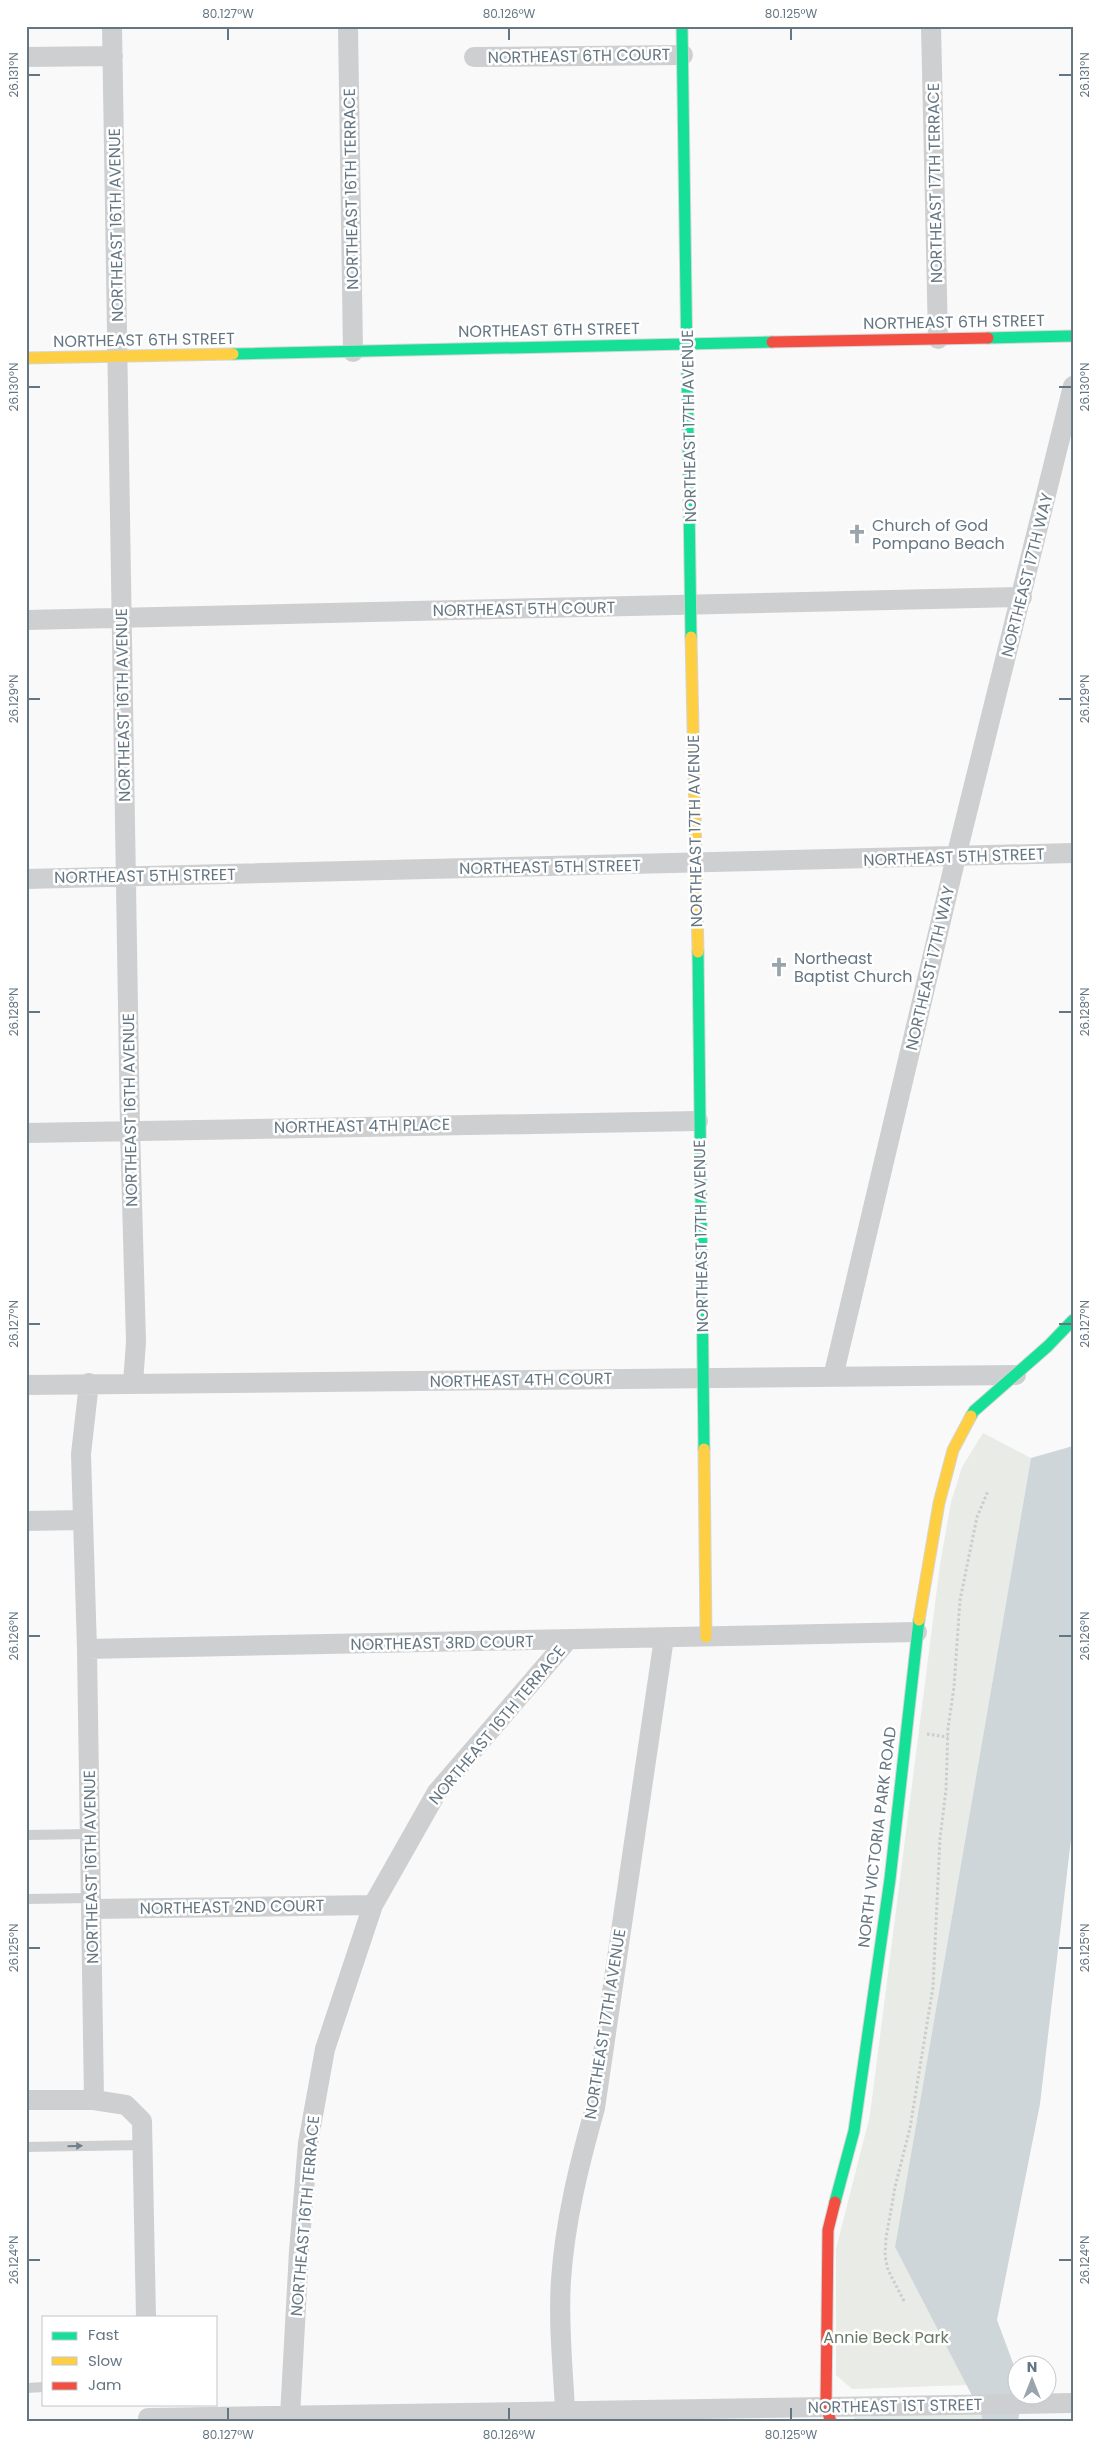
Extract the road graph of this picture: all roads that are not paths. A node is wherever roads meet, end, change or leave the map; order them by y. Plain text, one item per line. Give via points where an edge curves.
1 (112, 26) edge
2 (348, 26) edge
3 (682, 26) edge
4 (931, 26) edge
5 (683, 55) junction
6 (113, 56) junction
7 (26, 57) edge
8 (474, 57) dead end
9 (1073, 336) edge
10 (938, 339) junction
11 (688, 343) junction
12 (353, 352) junction
13 (118, 357) junction
14 (26, 358) edge
15 (1073, 386) edge
16 (1022, 597) junction
17 (690, 606) junction
18 (122, 617) junction
19 (26, 620) edge
20 (1073, 853) edge
21 (956, 857) junction
22 (697, 863) junction
23 (126, 877) junction
24 (26, 879) edge
25 (698, 1121) junction
26 (130, 1130) junction
27 (26, 1133) edge
28 (1073, 1320) edge
29 (1016, 1375) junction
30 (833, 1377) junction
31 (704, 1378) junction
32 (89, 1383) junction
33 (133, 1383) junction
34 (26, 1385) edge
35 (82, 1520) junction
36 (26, 1521) edge
37 (917, 1632) junction
38 (706, 1637) junction
39 (664, 1638) junction
40 (567, 1641) junction
41 (87, 1649) junction
42 (90, 1834) junction
43 (26, 1835) edge
44 (26, 1899) edge
45 (92, 1903) junction
46 (373, 1905) junction
47 (26, 2100) edge
48 (94, 2100) junction
49 (142, 2145) junction
50 (26, 2147) edge
51 (146, 2316) edge
52 (42, 2387) edge
53 (26, 2388) edge
54 (1073, 2403) edge
55 (565, 2410) junction
56 (148, 2415) edge
57 (290, 2416) junction
58 (826, 2417) edge

1 - 6 street, NORTHEAST 16TH AVENUE
2 - 12 street, NORTHEAST 16TH TERRACE
3 - 5 street, NORTHEAST 17TH AVENUE
4 - 10 street, NORTHEAST 17TH TERRACE
5 - 8 street, NORTHEAST 6TH COURT
5 - 11 street, NORTHEAST 17TH AVENUE
6 - 7 street
6 - 13 street, NORTHEAST 16TH AVENUE
9 - 10 street, NORTHEAST 6TH STREET
10 - 11 street, NORTHEAST 6TH STREET
11 - 12 street, NORTHEAST 6TH STREET
11 - 17 street, NORTHEAST 17TH AVENUE
12 - 13 street, NORTHEAST 6TH STREET
13 - 14 street, NORTHEAST 6TH STREET
13 - 18 street, NORTHEAST 16TH AVENUE
15 - 16 street, NORTHEAST 17TH WAY
16 - 17 street, NORTHEAST 5TH COURT
16 - 21 street, NORTHEAST 17TH WAY
17 - 18 street, NORTHEAST 5TH COURT
17 - 22 street, NORTHEAST 17TH AVENUE
18 - 19 street, NORTHEAST 5TH COURT
18 - 23 street, NORTHEAST 16TH AVENUE
20 - 21 street, NORTHEAST 5TH STREET
21 - 22 street, NORTHEAST 5TH STREET
21 - 30 street, NORTHEAST 17TH WAY
22 - 23 street, NORTHEAST 5TH STREET
22 - 25 street, NORTHEAST 17TH AVENUE
23 - 24 street, NORTHEAST 5TH STREET
23 - 26 street, NORTHEAST 16TH AVENUE
25 - 26 street, NORTHEAST 4TH PLACE
25 - 31 street, NORTHEAST 17TH AVENUE
26 - 27 street, NORTHEAST 4TH PLACE
26 - 33 street, NORTHEAST 16TH AVENUE via 136,1342
28 - 29 street, NORTH VICTORIA PARK ROAD
29 - 30 street, NORTHEAST 4TH COURT
29 - 37 street, NORTH VICTORIA PARK ROAD via 974,1411 953,1450 939,1503
30 - 31 street, NORTHEAST 4TH COURT
31 - 33 street, NORTHEAST 4TH COURT
31 - 38 street, NORTHEAST 17TH AVENUE
32 - 33 street, NORTHEAST 4TH COURT
32 - 34 street, NORTHEAST 4TH COURT
32 - 35 street, NORTHEAST 16TH AVENUE via 81,1454
35 - 36 street
35 - 41 street, NORTHEAST 16TH AVENUE
37 - 38 street, NORTHEAST 3RD COURT
37 - 58 street, NORTH VICTORIA PARK ROAD via 890,1879 854,2131 828,2230
38 - 39 street, NORTHEAST 3RD COURT
39 - 40 street, NORTHEAST 3RD COURT
39 - 55 street, NORTHEAST 17TH AVENUE via 595,2108 575,2176 566,2238 561,2282
40 - 41 street, NORTHEAST 3RD COURT
40 - 46 street, NORTHEAST 16TH TERRACE via 437,1792
41 - 42 street, NORTHEAST 16TH AVENUE
42 - 43 lane
42 - 45 street, NORTHEAST 16TH AVENUE
44 - 45 lane
45 - 46 street, NORTHEAST 2ND COURT
45 - 48 street, NORTHEAST 16TH AVENUE
46 - 57 street, NORTHEAST 16TH TERRACE via 325,2049 308,2143
47 - 48 street
48 - 49 street via 126,2105 142,2122
50 -> 49 lane
49 - 51 street
52 - 53 lane
54 - 58 street, NORTHEAST 1ST STREET via 956,2405
55 - 57 street, NORTHEAST 1ST STREET
55 - 58 street, NORTHEAST 1ST STREET
56 - 57 street, NORTHEAST 1ST STREET

